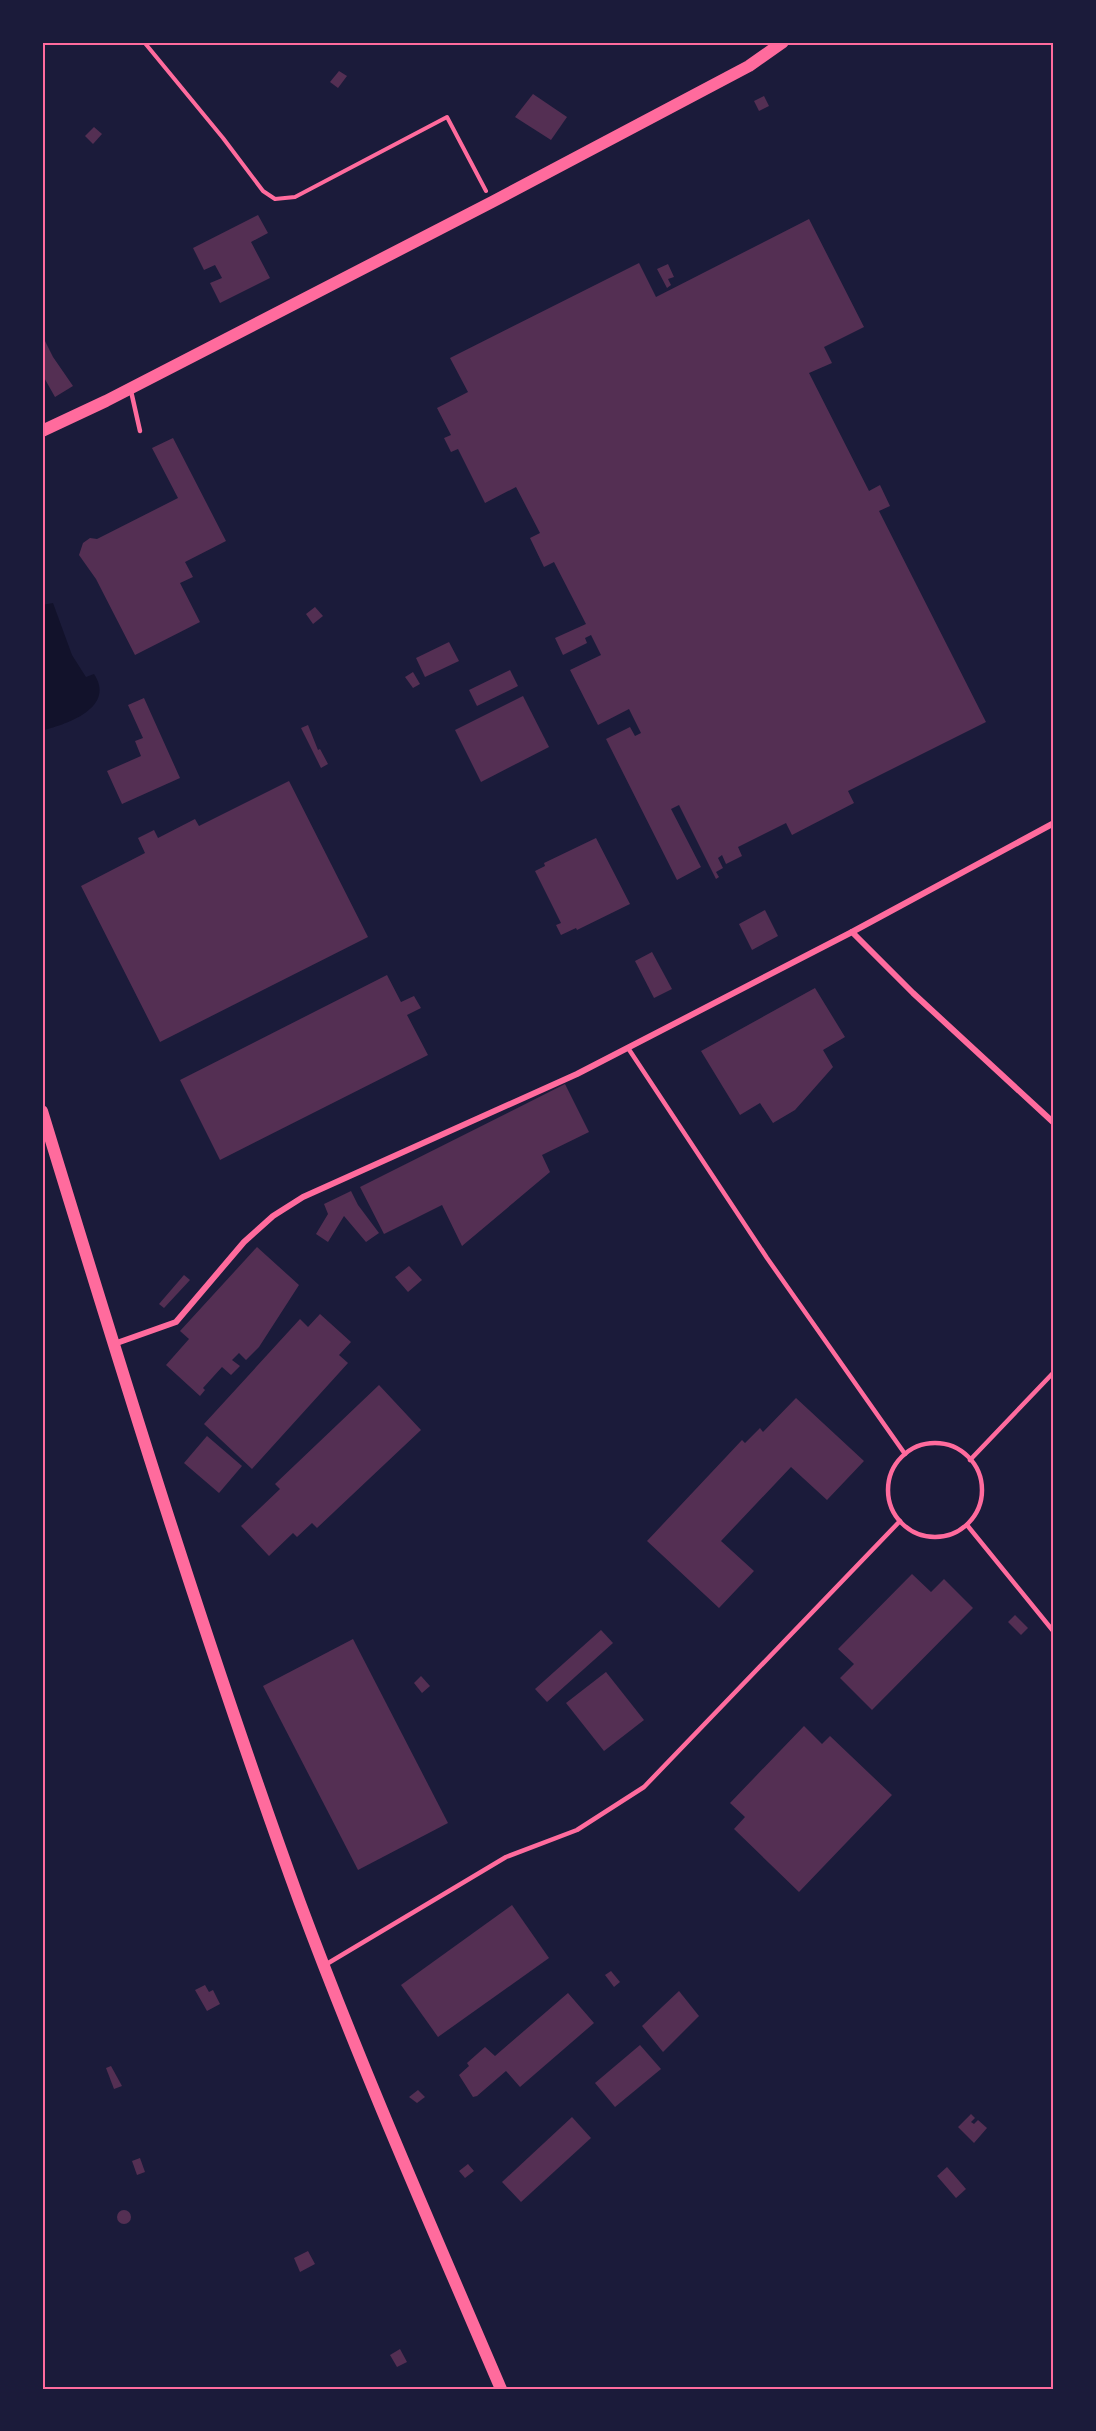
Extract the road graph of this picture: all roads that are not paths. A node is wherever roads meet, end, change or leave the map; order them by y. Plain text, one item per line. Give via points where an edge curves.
1 (783, 42) edge
2 (131, 388) junction
3 (42, 431) edge
4 (140, 431) dead end
5 (1054, 823) edge
6 (852, 932) junction
7 (628, 1048) junction
8 (42, 1111) edge
9 (1054, 1123) edge
10 (114, 1345) junction
11 (1054, 1372) edge
12 (905, 1454) junction
13 (970, 1460) junction
14 (900, 1521) junction
15 (967, 1525) junction
16 (1054, 1632) edge
17 (325, 1965) junction
18 (501, 2389) edge

1 - 2 main road via 749,66
2 - 3 main road
2 - 4 lane
5 - 6 street
6 - 7 street
6 - 9 street
7 - 10 street via 303,1197 273,1216 244,1242 176,1322
7 - 12 lane via 766,1258
8 - 10 main road
10 - 17 main road via 218,1670
11 - 13 lane
12 - 13 lane via 935,1443 951,1446
12 - 14 lane via 889,1479 888,1494
13 - 15 lane via 981,1481 982,1497
14 - 15 lane via 925,1537 955,1533
14 - 17 lane via 644,1787 577,1830 506,1857
15 - 16 lane
17 - 18 main road via 398,2150

